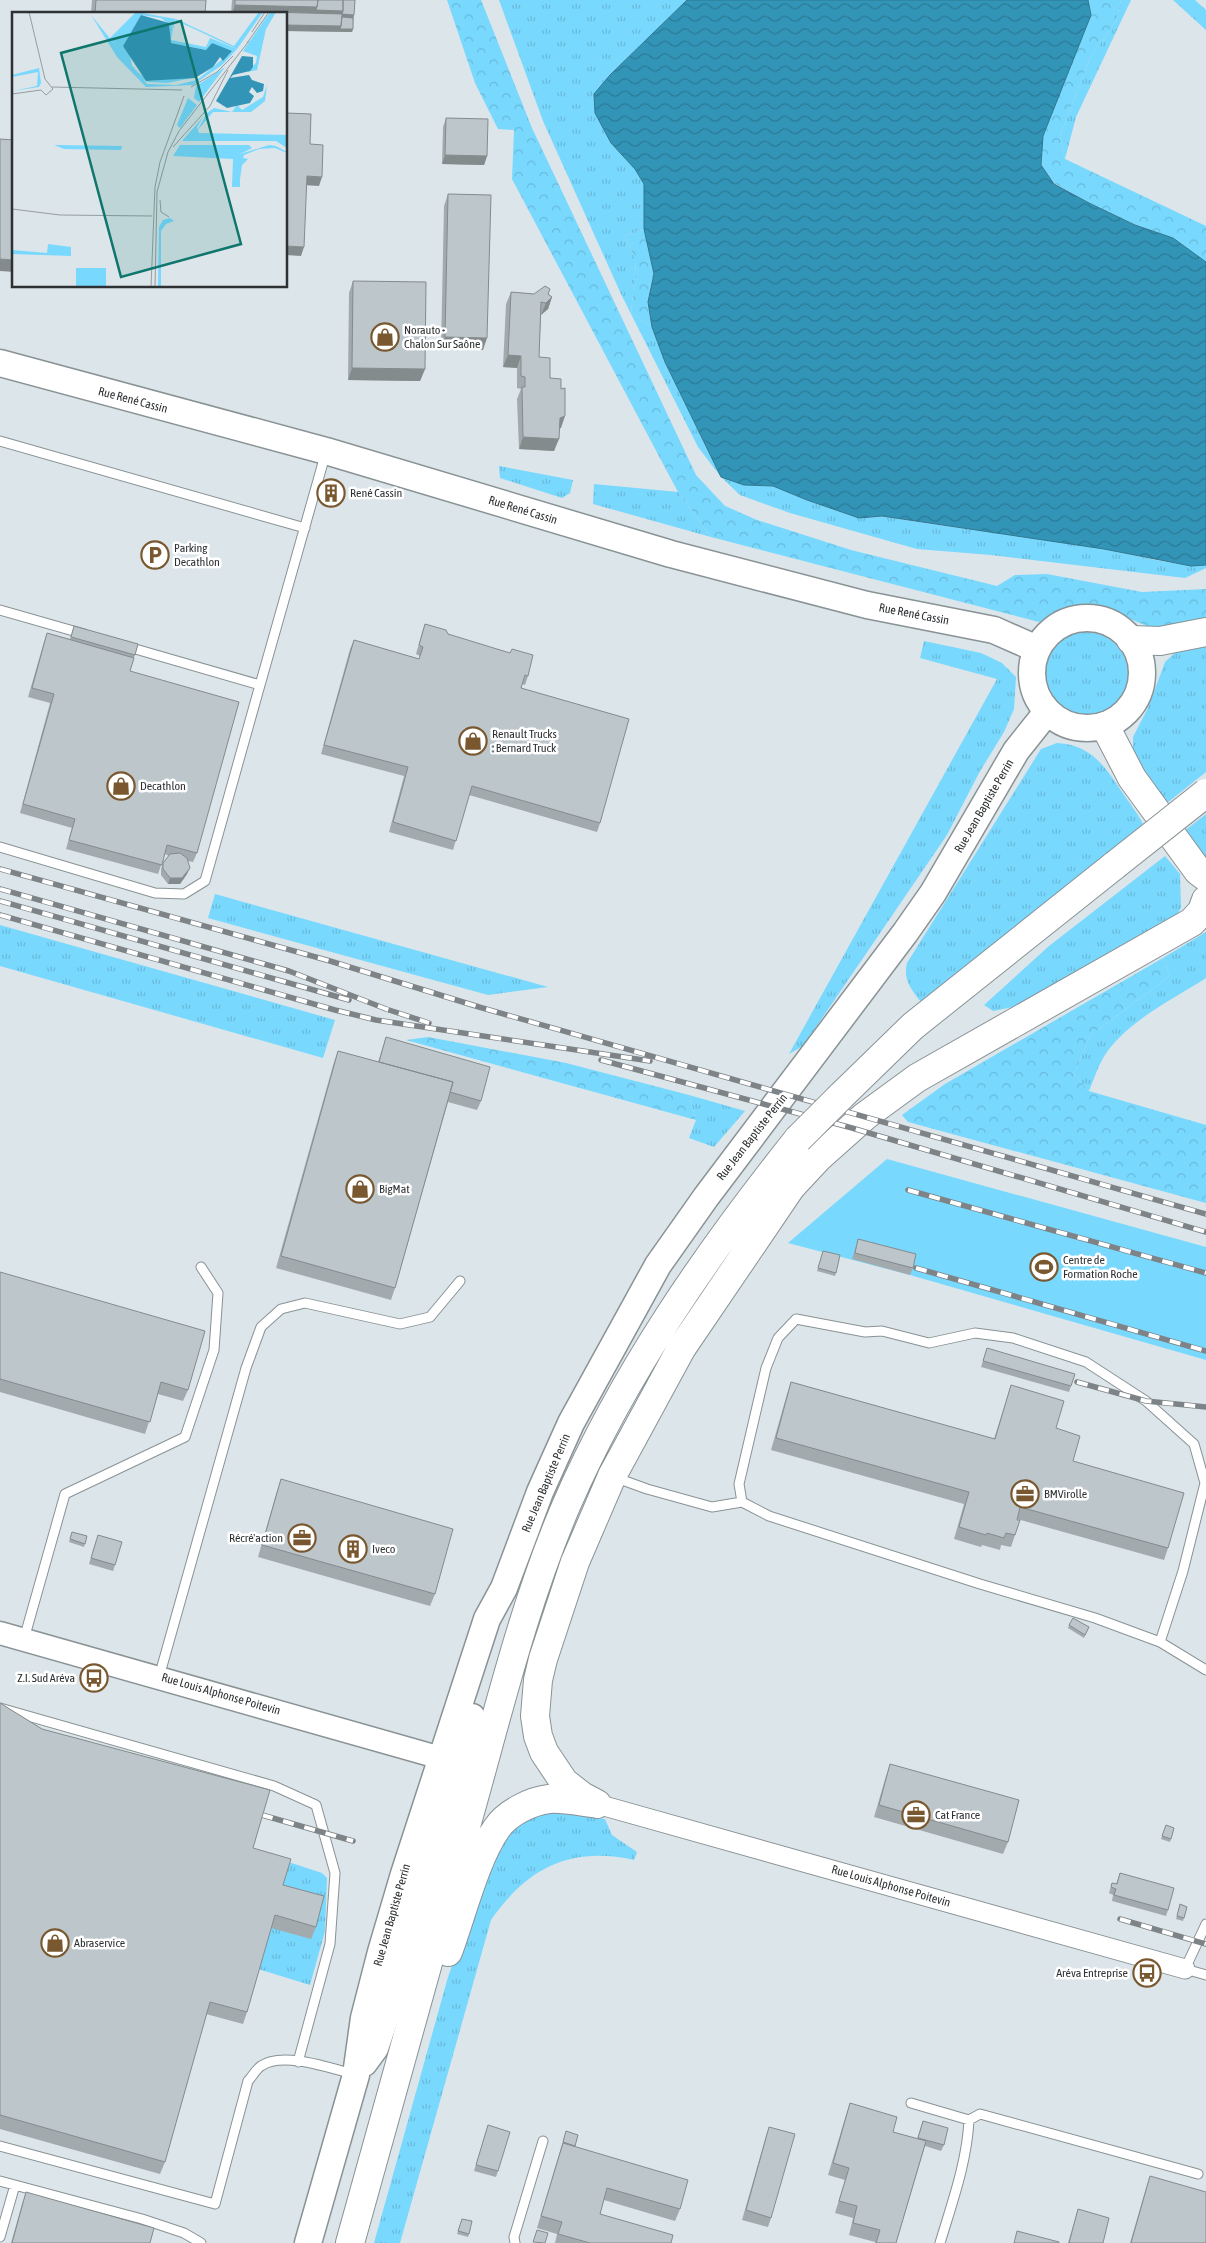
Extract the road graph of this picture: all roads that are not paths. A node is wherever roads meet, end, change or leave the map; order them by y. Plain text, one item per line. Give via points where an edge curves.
1 (3, 363) edge
2 (0, 441) edge
3 (326, 451) junction
4 (305, 528) junction
5 (0, 610) edge
6 (1206, 632) edge
7 (90, 636) edge
8 (1131, 640) junction
9 (114, 643) edge
10 (1037, 649) junction
11 (260, 685) junction
12 (1047, 712) junction
13 (1105, 726) junction
14 (1206, 793) edge
15 (1156, 811) dead end
16 (1174, 838) dead end
17 (0, 847) edge
18 (1206, 877) edge
19 (1206, 900) edge
20 (202, 1267) dead end
21 (460, 1281) dead end
22 (612, 1476) junction
23 (742, 1502) junction
24 (0, 1633) edge
25 (24, 1640) junction
26 (1160, 1642) junction
27 (1206, 1670) edge
28 (159, 1677) junction
29 (0, 1708) edge
30 (452, 1753) junction
31 (598, 1804) junction
32 (1206, 1924) edge
33 (1185, 1969) junction
34 (1206, 1974) edge
35 (298, 2062) junction
36 (356, 2075) junction
37 (911, 2103) dead end
38 (969, 2120) junction
39 (542, 2141) dead end
40 (0, 2146) edge
41 (373, 2160) junction
42 (1198, 2174) dead end
43 (0, 2181) edge
44 (15, 2185) junction
45 (0, 2237) edge
46 (201, 2243) edge
47 (308, 2243) edge
48 (350, 2243) edge
49 (515, 2243) edge
50 (940, 2243) edge

1 - 3 main road, Rue René Cassin
2 - 4 lane
3 - 4 lane
3 - 10 main road, Rue René Cassin via 671,554 866,605 994,630
4 - 11 lane
5 - 7 lane
6 - 8 main road via 1160,641
8 - 10 main road via 1106,621 1074,619 1058,625
8 - 13 main road via 1139,656 1140,690 1132,706
9 - 11 lane
10 - 12 main road via 1031,665 1032,682 1037,698
11 - 17 lane via 205,881 184,894 155,893
12 - 13 main road via 1064,724 1084,729
12 - 30 main road, Rue Jean Baptiste Perrin via 1016,751 942,878 905,933 706,1196 658,1265 571,1423 540,1492 504,1588 487,1619
13 - 15 main road via 1132,778
14 - 41 main road, bridge via 914,1026 798,1139 750,1199 640,1363 594,1448 551,1544 504,1688
16 - 18 main road
19 - 22 main road via 1202,911 1192,922 917,1078 864,1116 819,1157 791,1187 681,1349
20 - 25 lane via 218,1293 214,1350 185,1437 65,1494
21 - 28 lane via 430,1316 400,1324 305,1304 281,1310 260,1327
22 - 23 lane via 712,1508
22 - 31 main road via 575,1562 544,1659 535,1699 538,1736 553,1767 572,1789
23 - 26 lane via 770,1516 1096,1618
23 - 26 lane via 739,1484 766,1368 778,1338 796,1319 866,1332 882,1331 929,1343 976,1333 1012,1338 1086,1362 1146,1400 1194,1444 1205,1483 1183,1571
24 - 25 street, Rue Louis Alphonse Poitevin
25 - 28 street, Rue Louis Alphonse Poitevin
26 - 27 lane
28 - 30 street, Rue Louis Alphonse Poitevin
29 - 35 lane via 274,1786 316,1805 335,1873 330,1944
30 - 36 main road, Rue Jean Baptiste Perrin via 381,1952 364,2018
30 - 36 main road, Rue Jean Baptiste Perrin via 418,1915 375,2048
31 - 33 street, Rue Louis Alphonse Poitevin
31 - 41 main road via 563,1799 537,1802 521,1808 497,1827 478,1868 415,2057
32 - 33 lane
33 - 34 lane
35 - 36 lane
35 - 40 lane via 281,2060 261,2066 248,2081 214,2204
36 - 47 main road, Rue Jean Baptiste Perrin
37 - 38 lane
38 - 42 lane via 980,2114
38 - 50 lane via 963,2166
39 - 49 lane via 514,2237
41 - 48 main road
43 - 44 lane
44 - 45 lane
44 - 46 lane via 142,2219 184,2233

